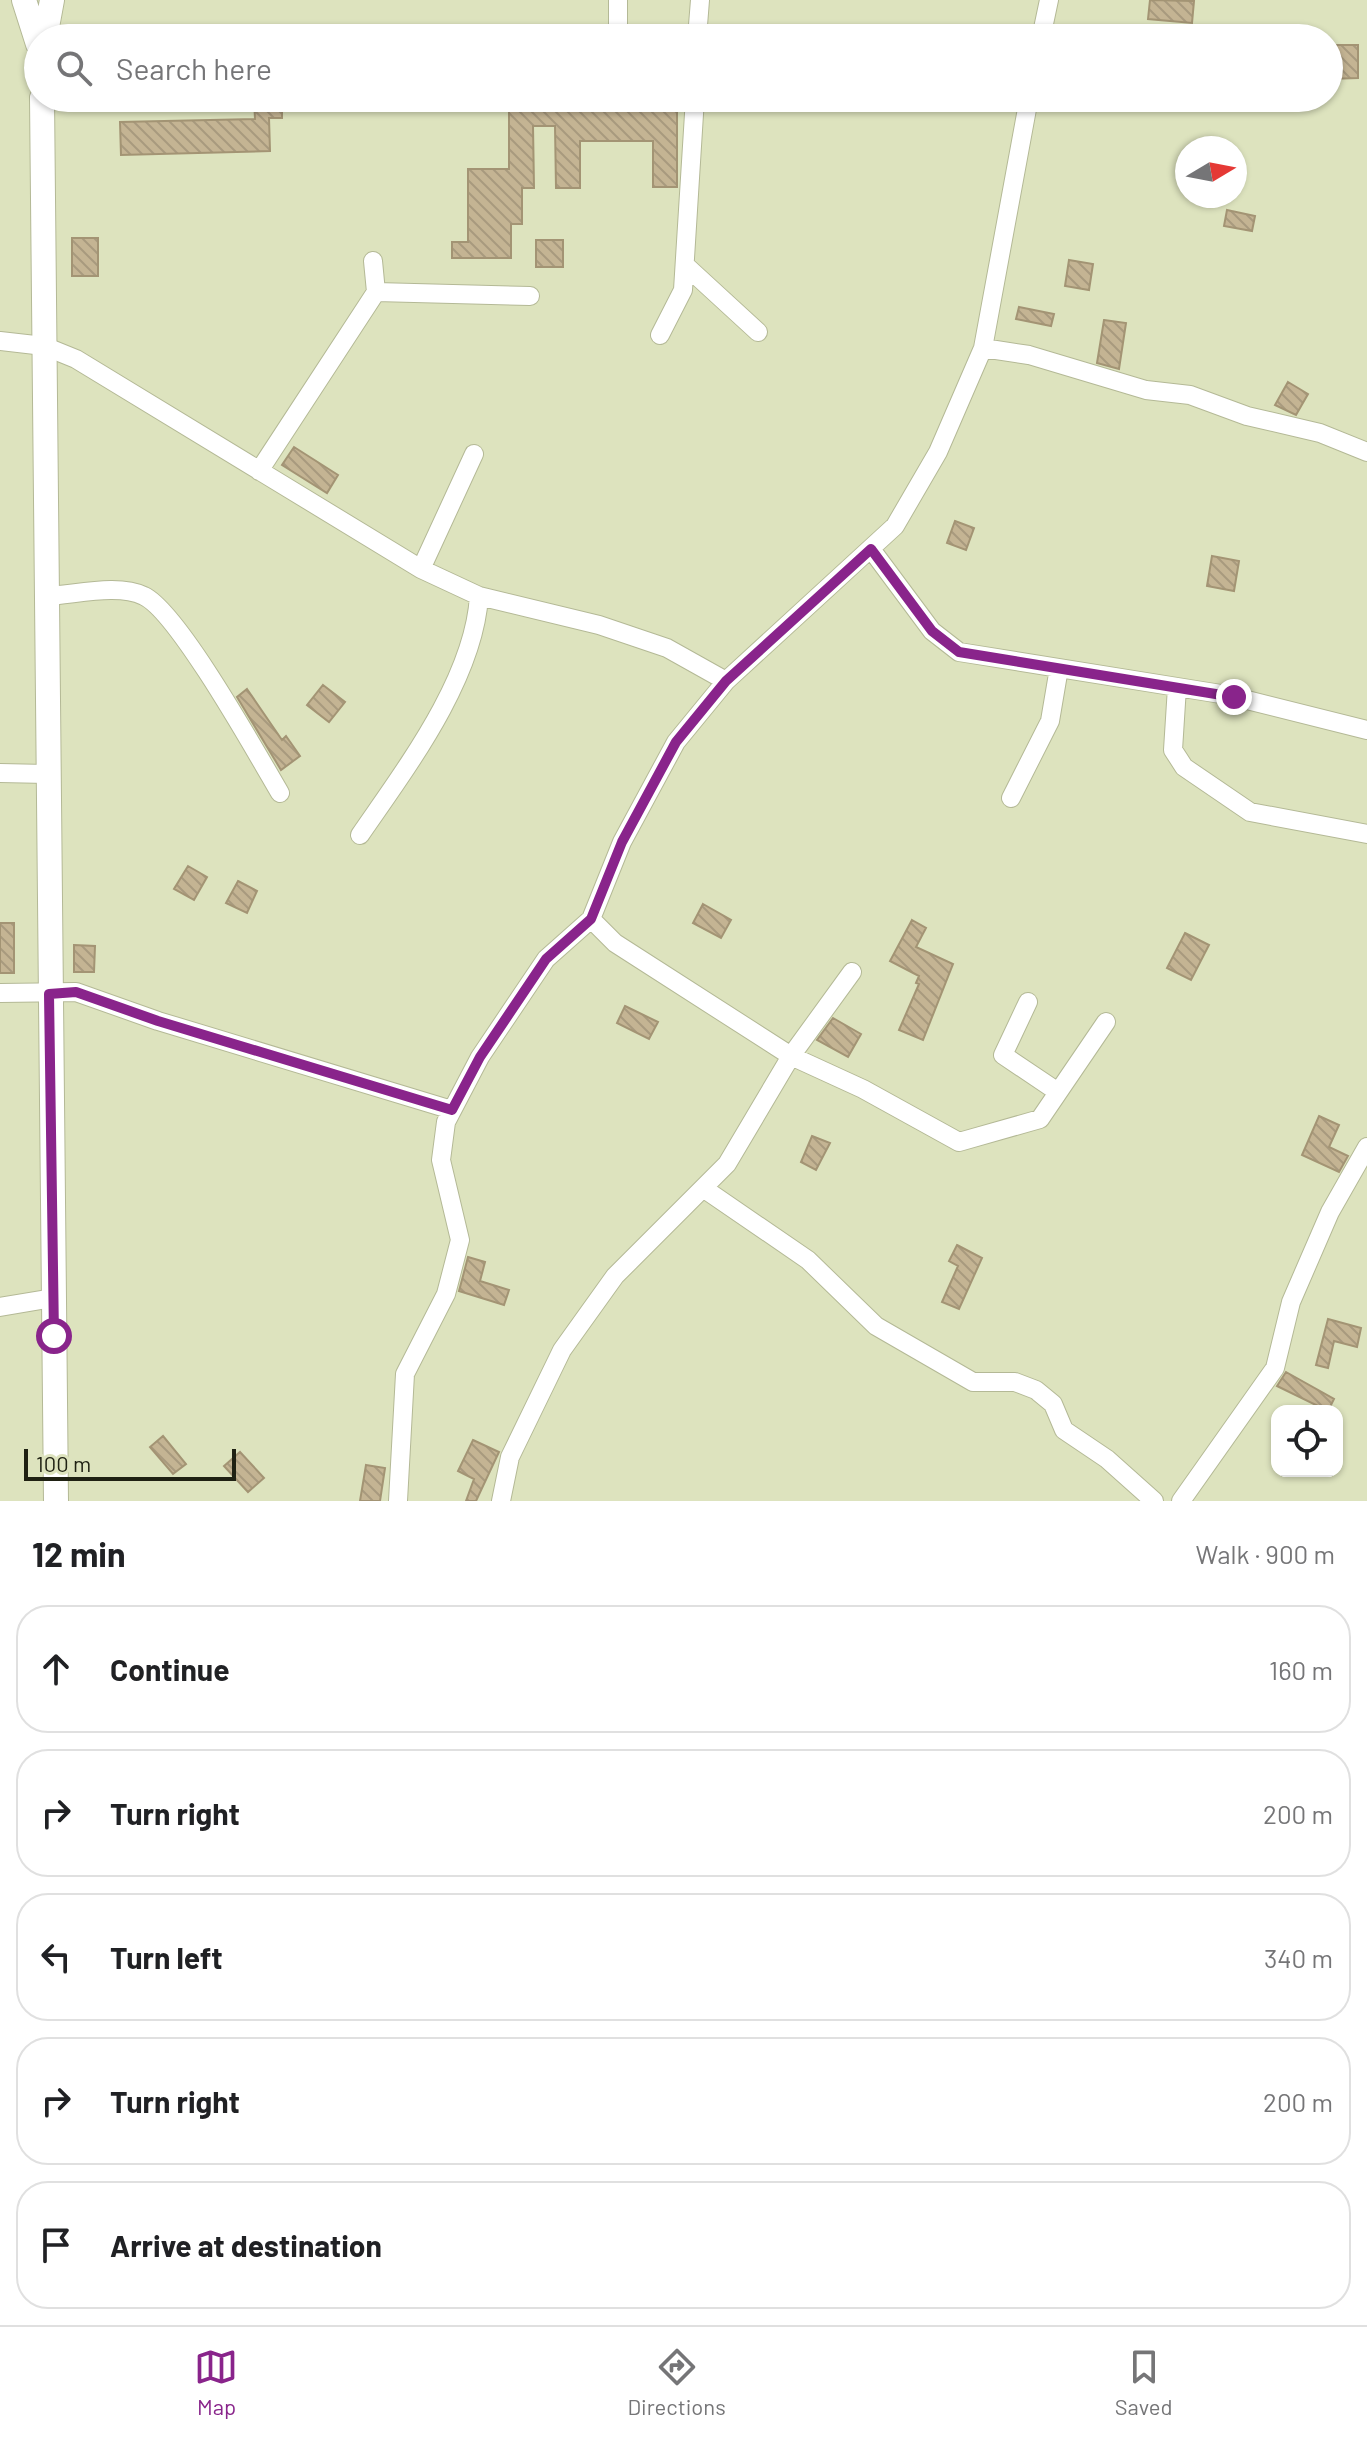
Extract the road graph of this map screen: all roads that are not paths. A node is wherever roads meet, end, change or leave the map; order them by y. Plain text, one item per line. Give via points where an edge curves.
1 (24, 0) edge
2 (52, 0) edge
3 (618, 0) edge
4 (700, 0) edge
5 (1049, 0) edge
6 (32, 24) edge
7 (48, 24) edge
8 (618, 24) edge
9 (698, 24) edge
10 (1044, 24) edge
11 (42, 112) edge
12 (694, 112) edge
13 (1026, 112) edge
14 (373, 261) dead end
15 (685, 265) junction
16 (376, 292) junction
17 (530, 296) dead end
18 (758, 332) dead end
19 (660, 335) dead end
20 (0, 341) edge
21 (44, 346) junction
22 (983, 348) junction
23 (1367, 452) edge
24 (474, 454) dead end
25 (259, 471) junction
26 (871, 549) junction
27 (421, 569) junction
28 (46, 596) junction
29 (479, 596) junction
30 (1059, 668) junction
31 (726, 681) junction
32 (1177, 687) junction
33 (1367, 730) edge
34 (0, 773) edge
35 (47, 774) junction
36 (280, 793) dead end
37 (1011, 798) dead end
38 (1367, 834) edge
39 (360, 835) dead end
40 (591, 919) junction
41 (852, 972) dead end
42 (0, 993) edge
43 (49, 994) junction
44 (1028, 1002) dead end
45 (1106, 1022) dead end
46 (791, 1056) junction
47 (1058, 1092) junction
48 (452, 1110) junction
49 (1367, 1147) edge
50 (703, 1188) junction
51 (53, 1298) junction
52 (0, 1307) edge
53 (56, 1501) edge
54 (398, 1501) edge
55 (501, 1501) edge
56 (1154, 1501) edge
57 (1181, 1501) edge

1 - 6 main road
2 - 7 main road
3 - 8 street
4 - 9 street
5 - 10 street
11 - 21 main road
12 - 15 street
13 - 22 street
14 - 16 street
15 - 18 street
15 - 19 street via 683,290
16 - 17 street
16 - 25 street
20 - 21 street
21 - 25 street via 76,359
21 - 28 main road
22 - 23 street via 1029,355 1146,390 1190,395
22 - 26 street via 938,452 895,526
24 - 27 street
25 - 27 street
26 - 30 street via 932,631 959,652
26 - 31 street
27 - 29 street
28 - 35 main road
28 - 36 street via 144,595 163,611 204,667
29 - 31 street via 599,625 667,648
29 - 39 street via 477,627 442,706
30 - 32 street
30 - 37 street via 1050,721
31 - 40 street via 676,742 622,842
32 - 33 street
32 - 38 street via 1173,750 1184,767 1250,812
34 - 35 street
35 - 43 main road
40 - 46 street via 615,943
40 - 48 street via 546,959 480,1057
41 - 46 street
42 - 43 street
43 - 48 street via 76,992
43 - 51 main road
44 - 47 street via 1003,1055
45 - 47 street
46 - 47 street via 959,1142 1040,1119
46 - 50 street via 727,1164
48 - 54 street via 442,1136 441,1160 460,1240 446,1294 405,1374
49 - 57 street via 1330,1212 1291,1302 1275,1368
50 - 55 street via 615,1276 562,1350 510,1457
50 - 56 street via 808,1260 876,1326 973,1382 1015,1382 1036,1390 1053,1404 1064,1430
51 - 52 street
51 - 53 main road

